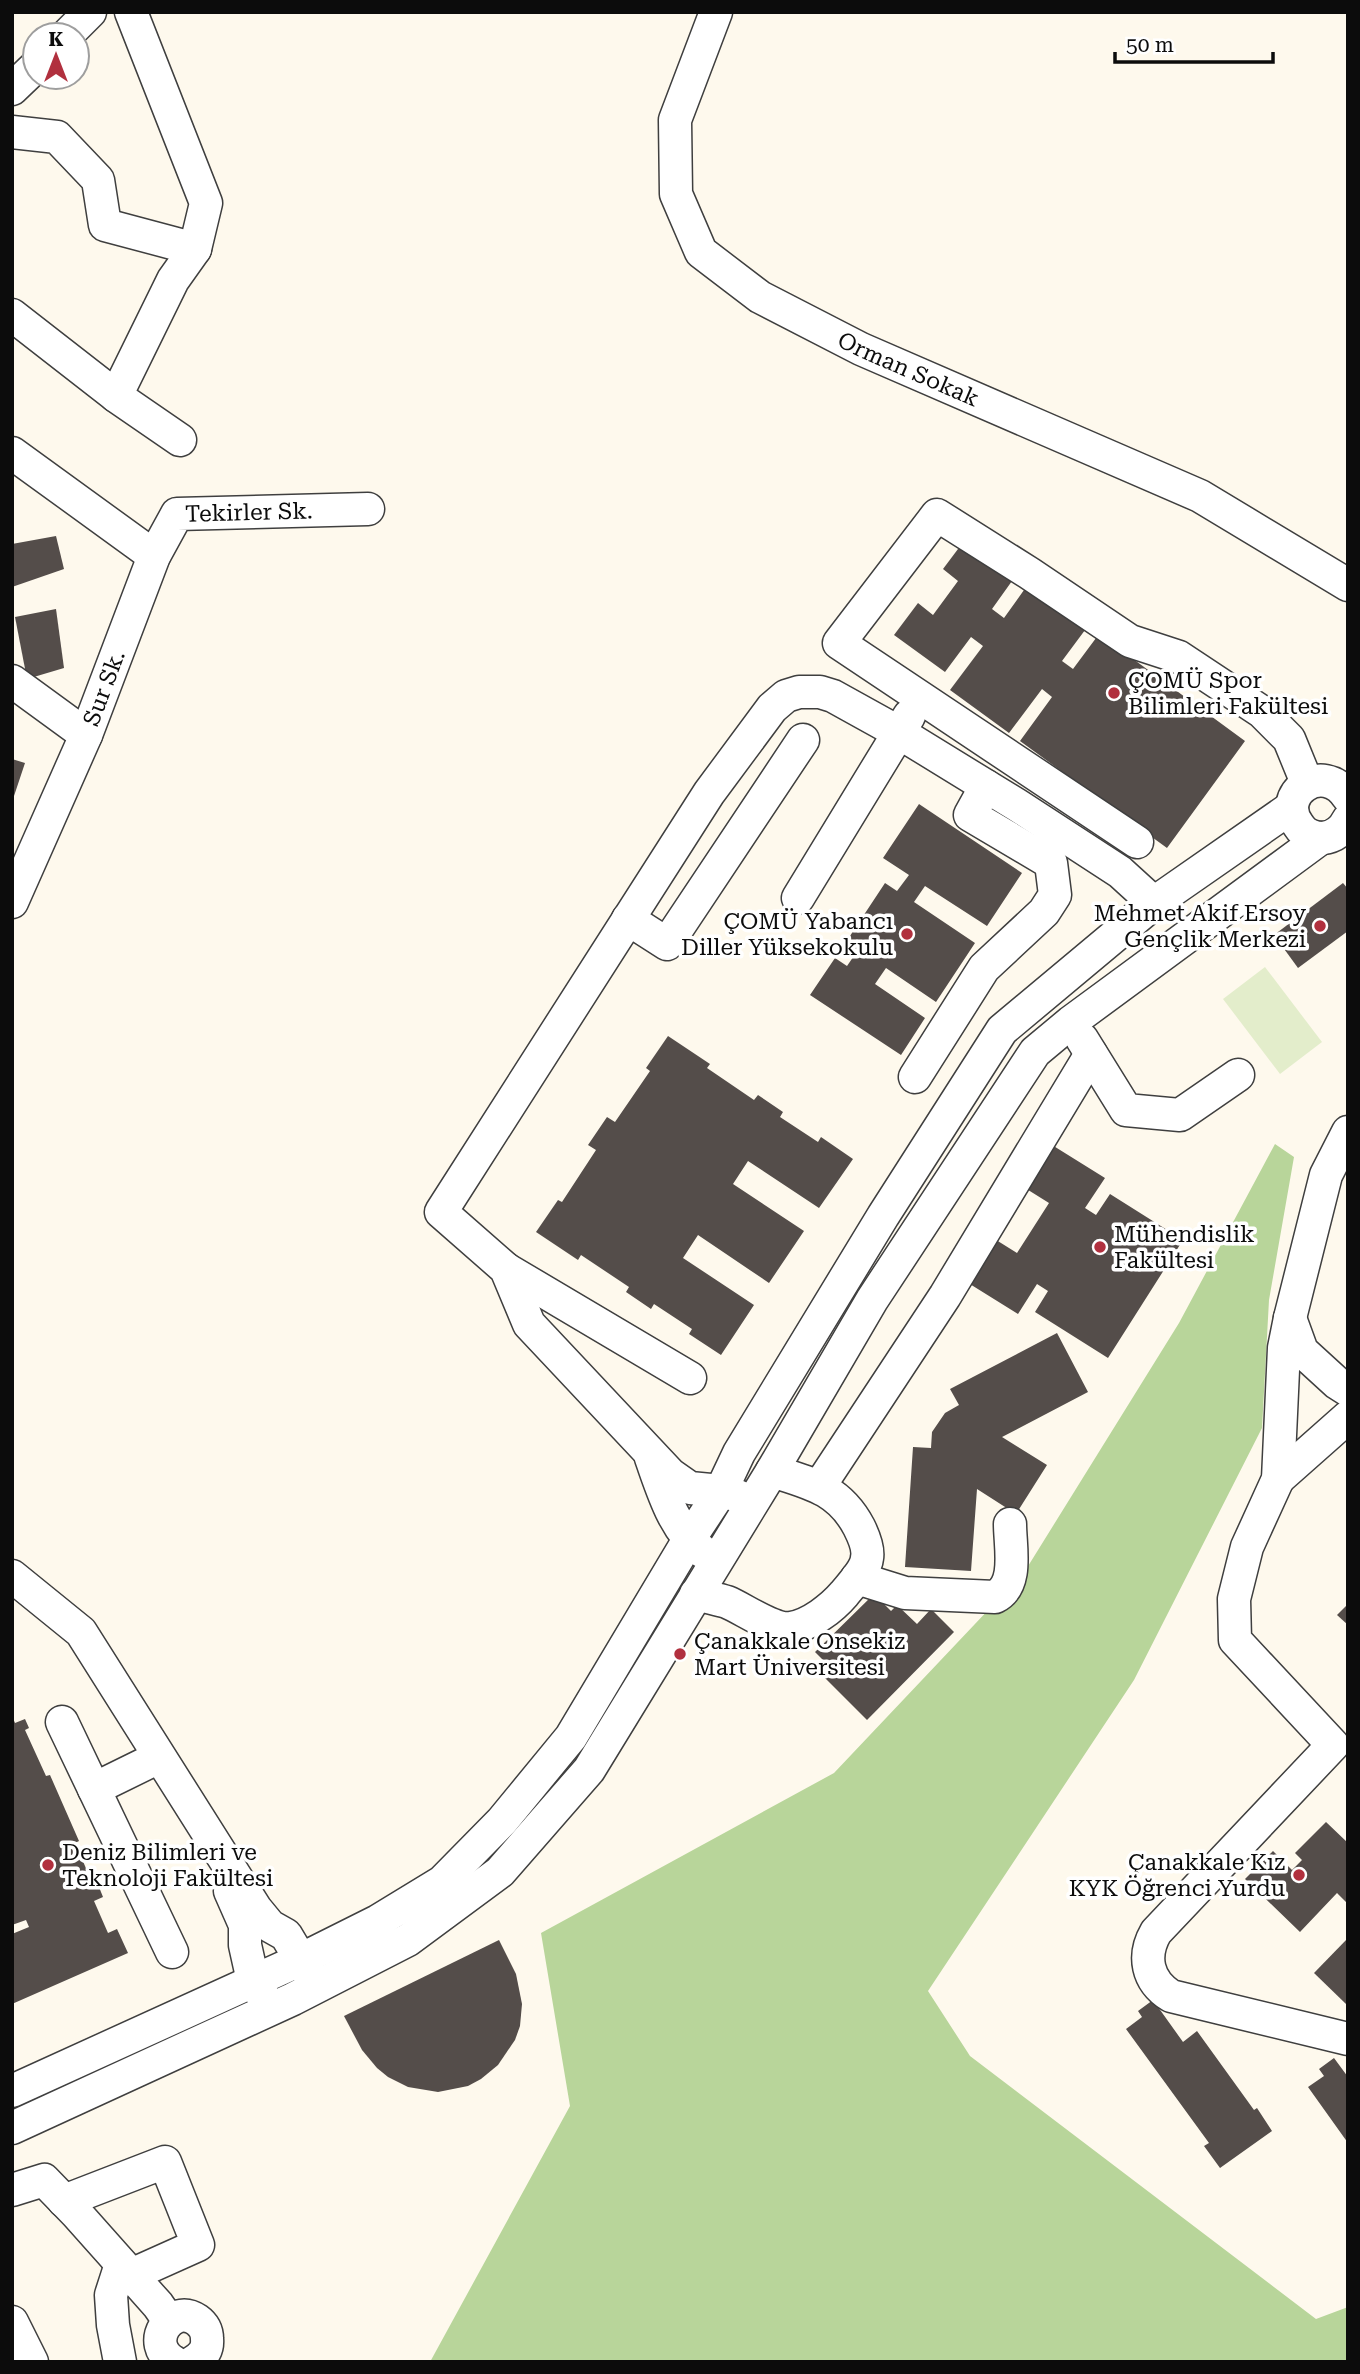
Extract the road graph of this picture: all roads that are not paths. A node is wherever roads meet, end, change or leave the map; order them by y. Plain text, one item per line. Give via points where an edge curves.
1 (131, 12) edge
2 (716, 12) edge
3 (12, 132) edge
4 (195, 249) junction
5 (12, 315) edge
6 (116, 397) junction
7 (180, 440) dead end
8 (12, 453) edge
9 (368, 509) dead end
10 (154, 556) junction
11 (1348, 585) edge
12 (12, 681) edge
13 (922, 698) junction
14 (898, 732) junction
15 (86, 735) junction
16 (803, 740) dead end
17 (1345, 785) edge
18 (986, 786) junction
19 (1300, 795) junction
20 (1339, 832) edge
21 (1137, 842) dead end
22 (798, 898) dead end
23 (12, 902) edge
24 (1154, 903) junction
25 (628, 919) junction
26 (1071, 1022) junction
27 (1091, 1054) junction
28 (1238, 1075) dead end
29 (915, 1077) dead end
30 (1348, 1132) edge
31 (506, 1269) junction
32 (1290, 1318) junction
33 (690, 1378) dead end
34 (1348, 1390) edge
35 (1348, 1418) edge
36 (650, 1455) junction
37 (772, 1471) junction
38 (1278, 1479) junction
39 (819, 1487) junction
40 (721, 1490) junction
41 (753, 1500) junction
42 (1010, 1524) dead end
43 (688, 1541) junction
44 (715, 1562) junction
45 (12, 1576) edge
46 (857, 1578) junction
47 (12, 1584) edge
48 (696, 1594) junction
49 (62, 1722) dead end
50 (153, 1760) junction
51 (94, 1789) junction
52 (172, 1952) dead end
53 (300, 1960) junction
54 (253, 1981) junction
55 (318, 1987) junction
56 (272, 2009) junction
57 (1348, 2039) edge
58 (12, 2065) edge
59 (41, 2077) junction
60 (12, 2091) edge
61 (12, 2128) edge
62 (12, 2190) edge
63 (64, 2201) junction
64 (126, 2269) junction
65 (169, 2321) junction
66 (12, 2322) edge
67 (32, 2362) edge
68 (120, 2362) edge
69 (174, 2362) edge
70 (193, 2362) edge

1 - 4 street via 206,203
2 - 11 street, Orman Sokak via 675,120 676,194 701,252 760,297 861,349 1200,496
3 - 4 street via 57,136 99,180 105,225
4 - 6 street via 173,280
5 - 6 street
6 - 7 street
8 - 10 street
9 - 10 street, Tekirler Sk. via 177,514
10 - 15 street, Sur Sk.
12 - 15 street, Sur Sk.
13 - 14 street
13 - 19 street via 839,643 937,515 1130,641 1179,657 1262,712 1289,739
13 - 21 street
14 - 18 street
14 - 22 street
14 - 25 street via 833,696 820,692 786,696 772,708 709,793
15 - 23 street
16 - 25 street via 667,944
17 - 19 street via 1326,780
18 - 24 street via 1120,872
18 - 29 street via 970,815 1051,863 1055,895 1044,912 984,968
19 - 20 street via 1293,816 1303,831
19 - 24 street
20 - 26 street
24 - 40 street via 1002,1030 883,1216
25 - 31 street via 441,1212
26 - 27 street
26 - 37 street via 1035,1052 872,1300
27 - 28 street via 1126,1110 1180,1115
27 - 39 street via 945,1296
30 - 32 street via 1326,1175
31 - 33 street
31 - 36 street via 529,1324
32 - 34 street via 1303,1351
32 - 38 street via 1283,1362
35 - 38 street
36 - 40 street via 690,1488
36 - 43 street via 666,1500
37 - 39 street
37 - 41 street
38 - 57 street via 1247,1548 1234,1599 1235,1640 1333,1745 1156,1932 1147,1961 1153,1979 1171,1996
39 - 46 street via 853,1515 864,1537 867,1558
40 - 41 street
40 - 43 street
41 - 44 street
42 - 46 street via 1010,1581 995,1597 905,1593
43 - 44 street
43 - 53 street via 571,1737 502,1821 442,1882
44 - 48 street
45 - 53 street via 81,1632 256,1909 286,1935
46 - 48 street via 816,1618 790,1629
47 - 50 street via 74,1636
48 - 55 street via 589,1770 500,1872 408,1940
49 - 51 street
50 - 51 street
50 - 54 street via 220,1867 245,1925
51 - 52 street
53 - 54 street
53 - 55 street
54 - 56 street
54 - 59 street
55 - 56 street
56 - 61 street
58 - 59 street
59 - 60 street
62 - 63 street via 44,2180
63 - 64 street
63 - 64 street via 165,2162 198,2245
64 - 65 street
64 - 68 street via 111,2295
65 - 69 street via 160,2340 164,2354
65 - 70 street via 193,2318 205,2329 207,2345
66 - 67 street

